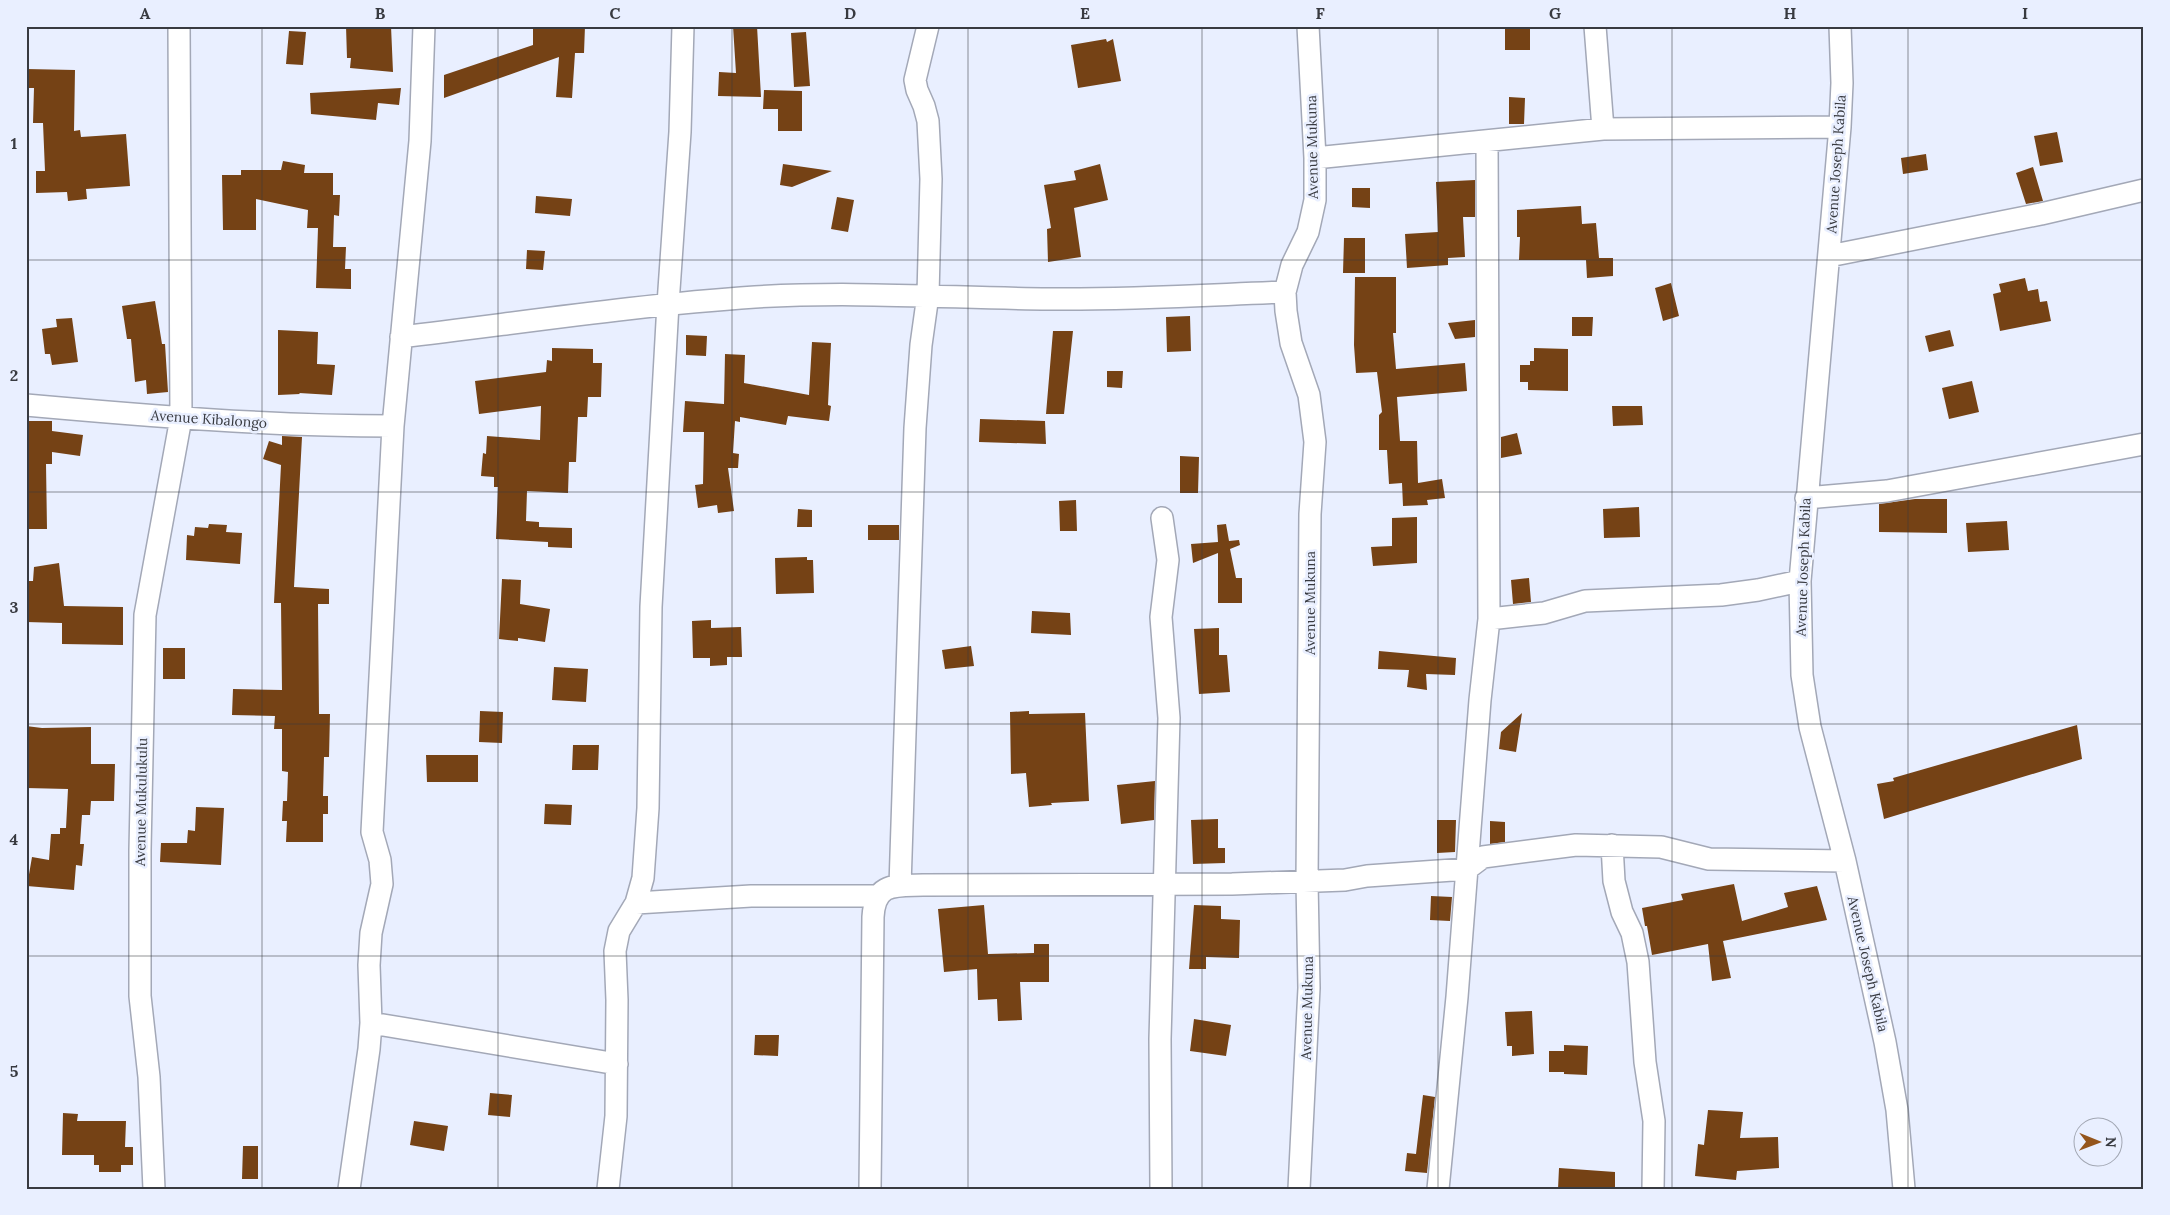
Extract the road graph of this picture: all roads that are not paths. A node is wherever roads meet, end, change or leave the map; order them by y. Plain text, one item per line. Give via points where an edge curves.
1 (179, 26) edge
2 (424, 26) edge
3 (683, 26) edge
4 (928, 26) edge
5 (1308, 26) edge
6 (1595, 26) edge
7 (1840, 26) edge
8 (1840, 127) junction
9 (1602, 129) junction
10 (1487, 141) junction
11 (1315, 158) junction
12 (2144, 190) edge
13 (1829, 256) junction
14 (1285, 292) junction
15 (928, 294) junction
16 (668, 304) junction
17 (401, 337) junction
18 (26, 405) edge
19 (180, 418) junction
20 (393, 426) junction
21 (2144, 444) edge
22 (1806, 498) junction
23 (1162, 518) dead end
24 (1800, 581) junction
25 (1489, 619) junction
26 (1612, 845) junction
27 (1845, 861) junction
28 (1466, 868) junction
29 (1307, 881) junction
30 (1164, 884) junction
31 (900, 886) junction
32 (877, 896) junction
33 (636, 903) junction
34 (371, 1023) junction
35 (617, 1064) junction
36 (154, 1189) edge
37 (349, 1189) edge
38 (608, 1189) edge
39 (870, 1189) edge
40 (1161, 1189) edge
41 (1299, 1189) edge
42 (1438, 1189) edge
43 (1654, 1189) edge
44 (1904, 1189) edge

1 - 19 street, Avenue Mukulukulu
2 - 17 street via 420,141
3 - 16 street via 680,132
4 - 15 street via 915,80 926,112 931,159
5 - 11 street, Avenue Mukuna
6 - 9 street
7 - 8 street, Avenue Joseph Kabila
8 - 9 street
8 - 13 street, Avenue Joseph Kabila
9 - 10 street
10 - 11 street
10 - 25 street
11 - 14 street, Avenue Mukuna via 1315,200 1308,232 1292,265
12 - 13 street via 2042,214
13 - 22 street, Avenue Joseph Kabila
14 - 15 street via 1050,299
14 - 29 street, Avenue Mukuna via 1291,343 1309,395 1315,442 1310,514
15 - 16 street via 756,297
15 - 31 street via 915,428
16 - 17 street
16 - 33 street via 651,607 648,808 642,878
17 - 20 street
18 - 19 street, Avenue Kibalongo
19 - 20 street, Avenue Kibalongo via 314,426
19 - 36 street, Avenue Mukulukulu via 145,615 140,996
20 - 34 street via 372,832 380,860 382,884 371,933
21 - 22 street via 1888,492
22 - 24 street, Avenue Joseph Kabila
23 - 30 street via 1168,560 1161,617 1169,718
24 - 25 street via 1721,594 1585,602 1544,613
24 - 27 street, Avenue Joseph Kabila via 1799,628 1810,727
25 - 28 street
26 - 27 street via 1661,847 1709,859
26 - 28 street via 1576,845 1483,857
26 - 43 street via 1614,881 1638,962 1645,1062 1654,1121
27 - 44 street, Avenue Joseph Kabila via 1885,1042 1899,1126
28 - 29 street
28 - 42 street
29 - 30 street
29 - 41 street, Avenue Mukuna via 1309,988
30 - 31 street
30 - 40 street via 1159,1102
31 - 32 street via 888,888
32 - 33 street via 751,896
32 - 39 street via 873,917
33 - 35 street via 619,931 615,951
34 - 35 street
34 - 37 street
35 - 38 street via 616,1116

